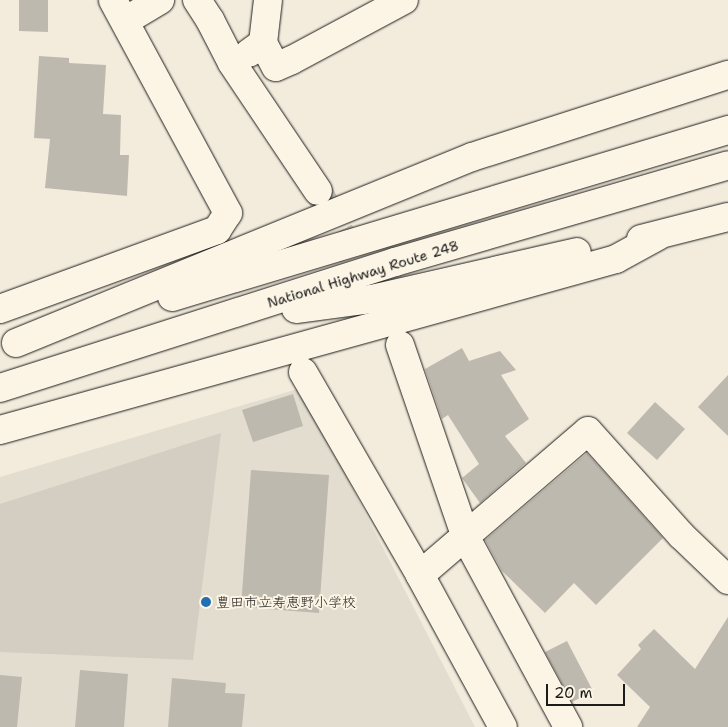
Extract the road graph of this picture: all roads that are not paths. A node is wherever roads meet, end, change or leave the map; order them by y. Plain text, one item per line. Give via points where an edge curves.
1 (160, 0) edge
2 (197, 0) edge
3 (268, 0) edge
4 (404, 0) edge
5 (119, 11) edge
6 (263, 43) junction
7 (232, 63) junction
8 (728, 75) edge
9 (728, 130) edge
10 (728, 165) edge
11 (318, 191) tunnel mouth
12 (728, 217) edge
13 (658, 236) junction
14 (260, 258) junction
15 (331, 294) junction
16 (0, 310) edge
17 (8, 345) edge
18 (400, 345) tunnel mouth
19 (304, 359) junction
20 (0, 388) edge
21 (0, 430) edge
22 (466, 538) junction
23 (420, 575) junction
24 (728, 580) edge
25 (504, 727) edge
26 (568, 727) edge

1 - 5 main road
2 - 7 main road
3 - 6 main road
4 - 6 main road via 276,66
5 - 16 main road via 228,212 217,230
6 - 7 main road
7 - 11 main road
8 - 14 main road via 472,157 294,230
9 - 14 main road via 310,257
10 - 15 main road, National Highway Route 248 via 395,262
12 - 13 main road
13 - 15 main road via 372,298
13 - 19 main road via 616,259 356,331
14 - 17 main road
15 - 20 main road, National Highway Route 248 via 208,323
18 - 22 main road
19 - 21 main road
19 - 23 main road
22 - 23 main road
22 - 24 main road via 588,431 681,535
22 - 26 main road
23 - 25 main road

